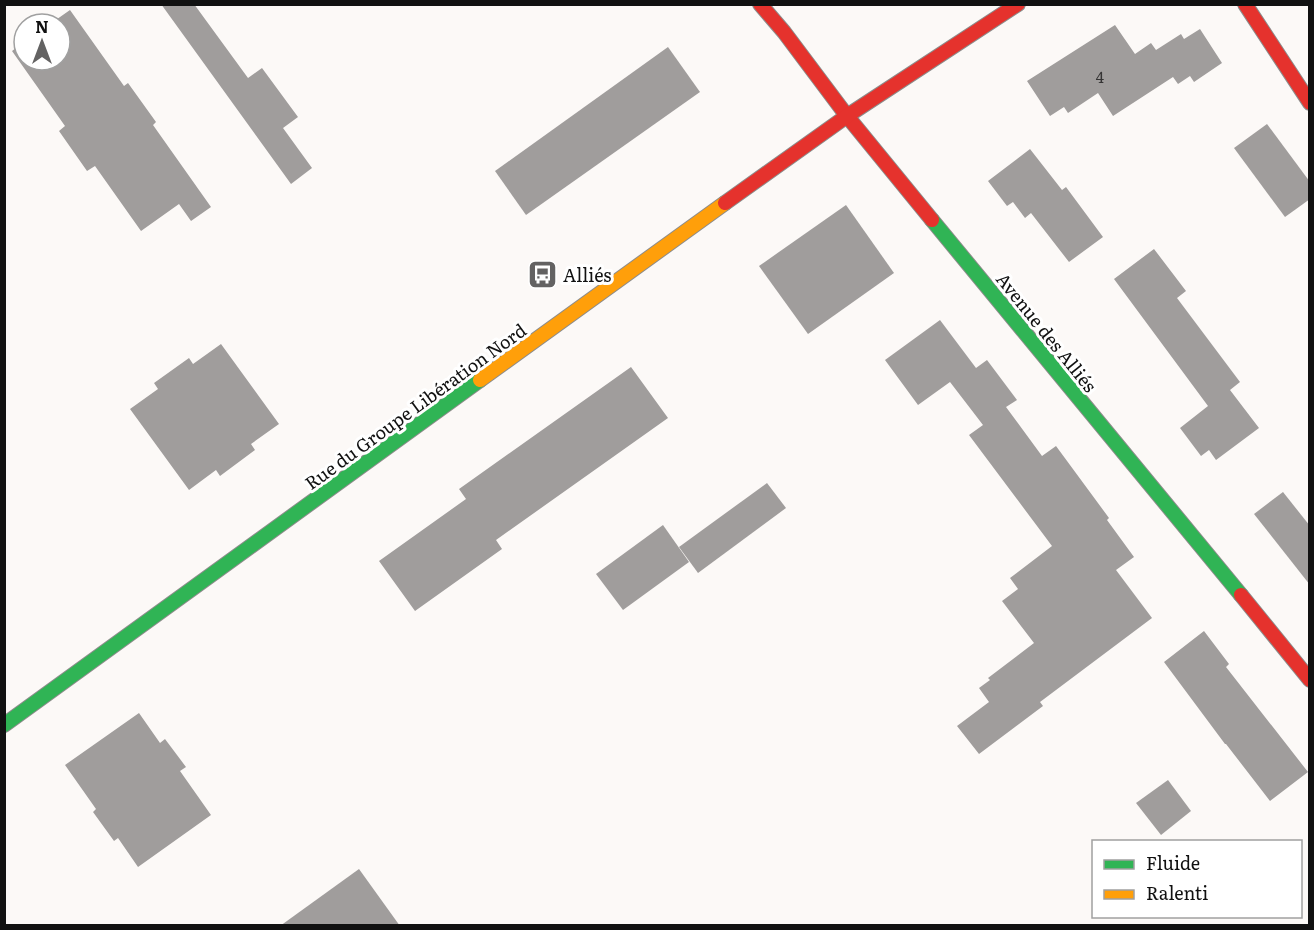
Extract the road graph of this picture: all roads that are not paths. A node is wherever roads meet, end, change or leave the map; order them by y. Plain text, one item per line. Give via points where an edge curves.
1 (760, 4) edge
2 (1018, 4) edge
3 (1245, 4) edge
4 (1310, 103) edge
5 (847, 116) junction
6 (1310, 680) edge
7 (4, 725) edge

1 - 5 street, Avenue des Alliés
2 - 5 street, Rue du Groupe Libération Nord
3 - 4 street
5 - 6 street, Avenue des Alliés
5 - 7 street, Rue du Groupe Libération Nord

